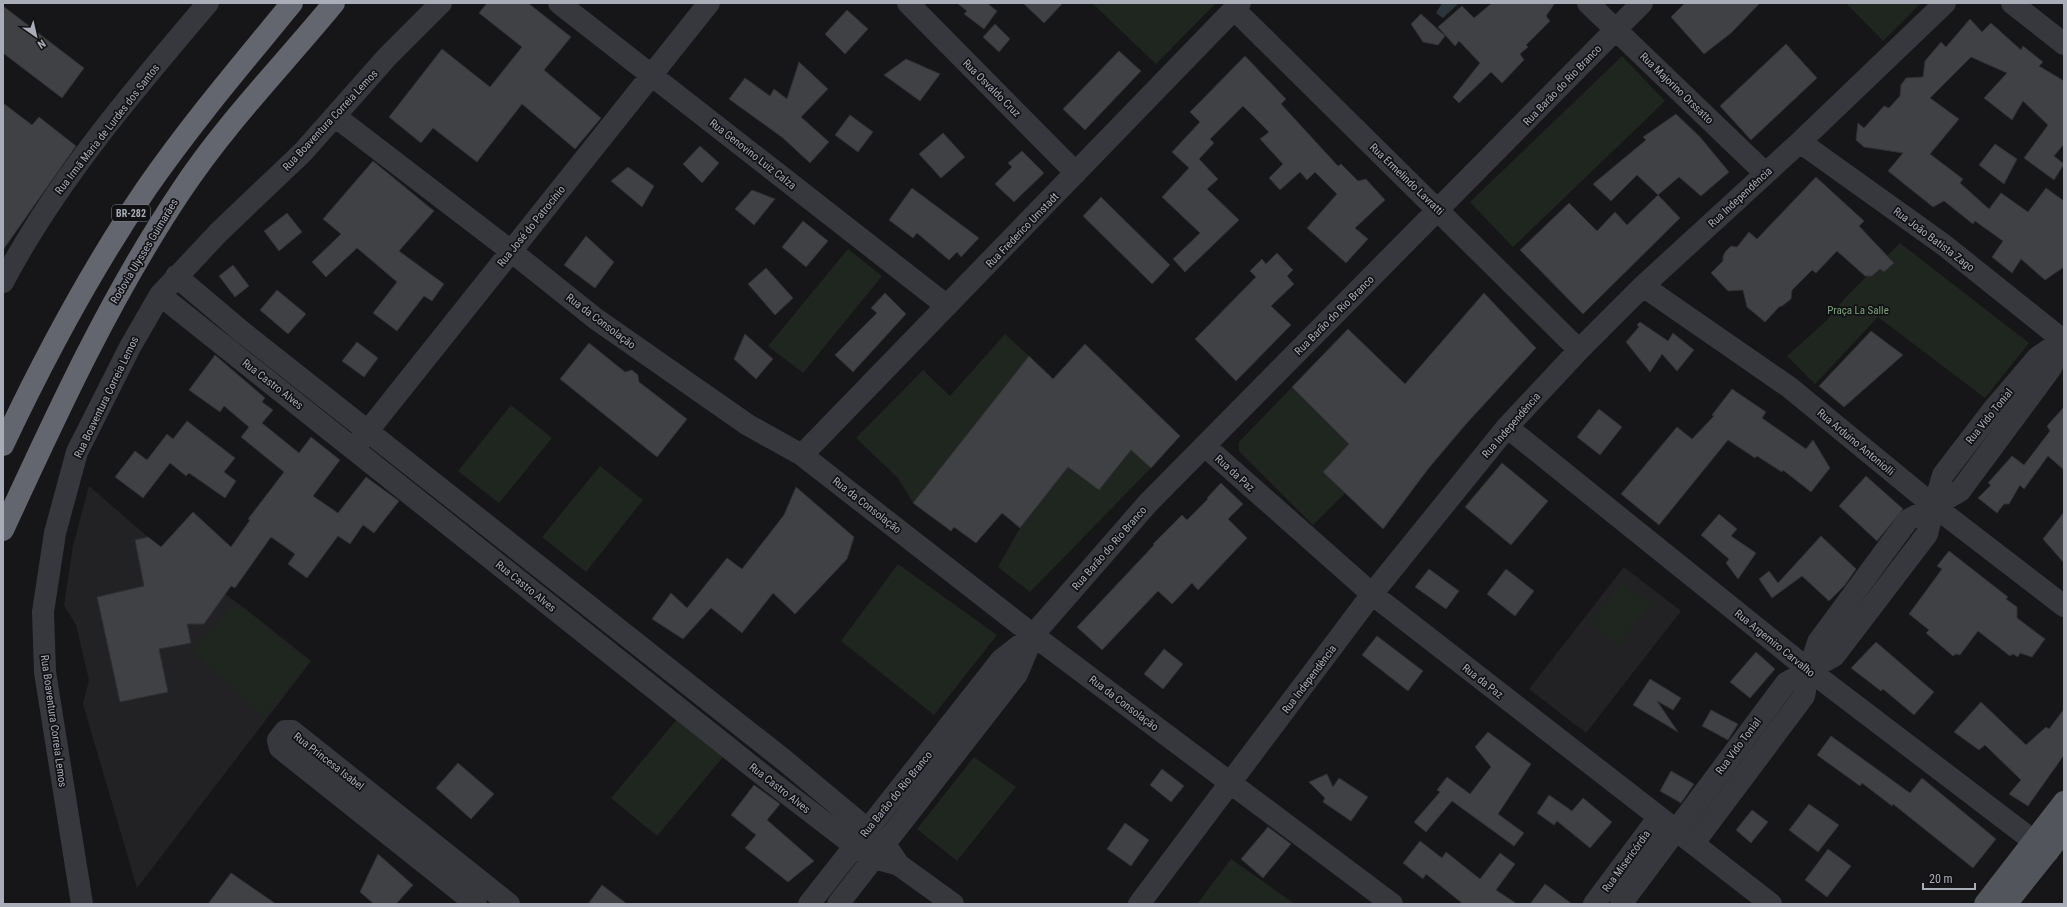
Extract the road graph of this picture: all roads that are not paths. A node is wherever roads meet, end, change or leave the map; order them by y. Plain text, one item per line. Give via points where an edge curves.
1 (208, 3) edge
2 (292, 3) edge
3 (334, 3) edge
4 (441, 3) edge
5 (559, 3) edge
6 (708, 3) edge
7 (908, 3) edge
8 (1588, 3) edge
9 (1642, 3) edge
10 (1945, 3) edge
11 (2012, 3) edge
12 (1237, 6) edge
13 (1616, 30) junction
14 (2064, 44) edge
15 (652, 75) junction
16 (336, 117) junction
17 (1800, 142) junction
18 (1076, 173) junction
19 (1765, 173) junction
20 (1439, 210) junction
21 (511, 251) junction
22 (176, 276) junction
23 (3, 282) edge
24 (1643, 286) junction
25 (160, 295) junction
26 (947, 306) junction
27 (240, 330) junction
28 (2064, 340) edge
29 (228, 349) junction
30 (1579, 350) junction
31 (298, 375) junction
32 (284, 394) junction
33 (1992, 411) junction
34 (2010, 424) junction
35 (1507, 427) junction
36 (368, 430) junction
37 (3, 445) edge
38 (1205, 446) junction
39 (354, 449) junction
40 (802, 455) junction
41 (462, 505) junction
42 (1934, 506) junction
43 (448, 524) junction
44 (3, 530) edge
45 (537, 564) junction
46 (1867, 576) junction
47 (522, 583) junction
48 (1884, 590) junction
49 (1372, 594) junction
50 (2064, 606) edge
51 (1033, 635) junction
52 (650, 654) junction
53 (1809, 670) junction
54 (634, 673) junction
55 (721, 711) junction
56 (706, 730) junction
57 (936, 744) junction
58 (1739, 744) junction
59 (954, 757) junction
60 (1758, 757) junction
61 (784, 760) junction
62 (769, 780) junction
63 (1230, 784) junction
64 (2064, 802) edge
65 (377, 812) dead end
66 (1666, 824) junction
67 (2064, 831) edge
68 (861, 837) junction
69 (1694, 843) junction
70 (2041, 847) junction
71 (880, 851) junction
72 (458, 877) junction
73 (507, 903) edge
74 (82, 904) edge
75 (476, 904) edge
76 (809, 904) edge
77 (838, 904) edge
78 (953, 904) edge
79 (1139, 904) edge
80 (1392, 904) edge
81 (1594, 904) edge
82 (1621, 904) edge
83 (1771, 904) edge
84 (1985, 904) edge
85 (2006, 904) edge

1 - 23 street, Rua Irmã Maria de Lurdes dos Santos via 66,178
2 - 37 highway, BR-282 via 192,126 146,189 79,294
3 - 44 highway, Rodovia Ulysses Guimarães / BR-282 via 219,138 177,197 111,306
4 - 16 street, Rua Boaventura Correia Lemos via 387,57
5 - 15 street, Rua Genovino Luiz Calza
6 - 15 street, Rua José do Patrocínio
7 - 18 street, Rua Osvaldo Cruz
8 - 13 street, Rua Majorino Orssatto
9 - 13 street, Rua Barão do Rio Branco
10 - 17 street, Rua Independência
11 - 14 street
12 - 18 street, Rua Frederico Umstadt
12 - 20 street, Rua Ermelindo Lavratti
13 - 19 street, Rua Majorino Orssatto
13 - 20 street, Rua Barão do Rio Branco
15 - 21 street, Rua José do Patrocínio
15 - 26 street, Rua Genovino Luiz Calza
16 - 21 street, Rua da Consolação
16 - 22 street, Rua Boaventura Correia Lemos
17 - 19 street, Rua Independência
17 - 28 street, Rua João Batista Zago via 1944,245
18 - 26 street, Rua Frederico Umstadt
19 - 24 street, Rua Independência
20 - 30 street, Rua Ermelindo Lavratti
20 - 38 street, Rua Barão do Rio Branco
21 - 36 street, Rua José do Patrocínio
21 - 40 street, Rua da Consolação via 596,319 748,425
22 - 25 street, Rua Boaventura Correia Lemos
22 - 27 street, Rua Castro Alves
24 - 30 street, Rua Independência
24 - 42 street, Rua Arduino Antoniolli via 1789,387
25 - 29 street, Rua Castro Alves
25 - 74 street, Rua Boaventura Correia Lemos via 130,347 77,452 55,533 43,612 45,672
26 - 40 street, Rua Frederico Umstadt
27 - 29 street
27 - 31 street, Rua Castro Alves
28 - 33 street, Rua Vido Tonial via 2038,357
28 - 34 street, Rua Vido Tonial via 2051,368
29 - 32 street, Rua Castro Alves
30 - 35 street, Rua Independência
31 - 32 street
31 - 36 street, Rua Castro Alves
32 - 39 street, Rua Castro Alves
33 - 34 street
33 - 42 street, Rua Vido Tonial via 1942,475
34 - 42 street, Rua Vido Tonial via 1960,491
35 - 49 street, Rua Independência
35 - 53 street, Rua Argemiro Carvalho
36 - 39 street, Rua José do Patrocínio
36 - 41 street, Rua Castro Alves
38 - 49 street, Rua da Paz
38 - 51 street, Rua Barão do Rio Branco via 1148,503
39 - 43 street, Rua Castro Alves
40 - 51 street, Rua da Consolação
41 - 43 street
41 - 45 street, Rua Castro Alves
42 - 46 street, Rua Vido Tonial via 1908,520
42 - 48 street, Rua Vido Tonial via 1927,534
42 - 50 street, Rua Arduino Antoniolli
43 - 47 street, Rua Castro Alves
45 - 47 street
45 - 52 street, Rua Castro Alves
46 - 48 street
46 - 53 street, Rua Vido Tonial via 1818,642
47 - 54 street, Rua Castro Alves
48 - 53 street, Rua Vido Tonial via 1834,656
49 - 63 street, Rua Independência
49 - 66 street, Rua da Paz
51 - 57 street, Rua Barão do Rio Branco via 1001,660
51 - 59 street, Rua Barão do Rio Branco via 1017,674
51 - 63 street, Rua da Consolação
52 - 54 street
52 - 55 street, Rua Castro Alves
53 - 58 street, Rua Vido Tonial via 1786,683
53 - 60 street, Rua Vido Tonial via 1804,696
53 - 70 street, Rua Argemiro Carvalho
54 - 56 street, Rua Castro Alves
55 - 56 street
55 - 61 street, Rua Castro Alves
56 - 62 street, Rua Castro Alves
57 - 59 street
57 - 68 street, Rua Barão do Rio Branco
58 - 60 street
58 - 66 street, Rua Vido Tonial
59 - 71 street, Rua Barão do Rio Branco
60 - 69 street, Rua Vido Tonial
61 - 62 street
61 - 68 street, Rua Castro Alves
62 - 68 street, Rua Castro Alves
63 - 79 street, Rua Independência
63 - 80 street, Rua da Consolação
64 - 70 main road
65 - 72 street
66 - 69 street, Rua da Paz
66 - 81 street, Rua Misericórdia
66 - 82 street, Rua Misericórdia
67 - 70 main road
68 - 71 street, Rua Castro Alves
68 - 76 street, Rua Barão do Rio Branco
69 - 83 street, Rua da Paz
70 - 84 main road
70 - 85 main road
71 - 77 street, Rua Barão do Rio Branco
71 - 78 street, Rua Castro Alves
72 - 73 street
72 - 75 street

